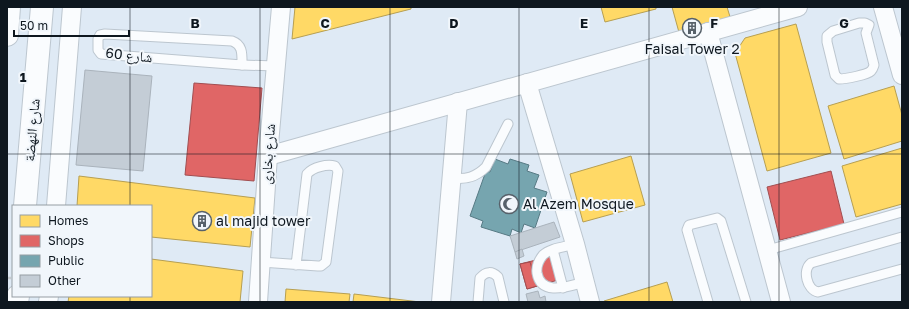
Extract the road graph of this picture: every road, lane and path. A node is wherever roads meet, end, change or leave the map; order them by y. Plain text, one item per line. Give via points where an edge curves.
1 (9, 7) edge
2 (42, 7) edge
3 (72, 7) edge
4 (281, 7) edge
5 (798, 7) edge
6 (884, 13) edge
7 (869, 25) junction
8 (708, 32) junction
9 (7, 35) edge
10 (242, 65) junction
11 (275, 66) junction
12 (902, 75) edge
13 (527, 82) junction
14 (458, 102) junction
15 (508, 124) dead end
16 (268, 156) junction
17 (452, 178) junction
18 (25, 205) edge
19 (56, 205) edge
20 (902, 212) edge
21 (902, 237) edge
22 (575, 244) junction
23 (553, 250) junction
24 (768, 250) junction
25 (261, 262) junction
26 (296, 265) junction
27 (902, 269) edge
28 (585, 282) junction
29 (563, 288) junction
30 (258, 302) edge
31 (441, 302) edge
32 (478, 302) edge
33 (504, 302) edge
34 (590, 302) edge
35 (708, 302) edge
36 (746, 302) edge
37 (781, 302) edge

1 - 9 main road
2 - 18 main road, شارع النهضة
3 - 19 street
4 - 11 street, شارع بخارى
5 - 8 street
6 - 7 lane
6 - 12 street
7 - 7 lane via 865,22 859,23 828,34 827,42 838,78 844,79 872,70 874,65 866,33
8 - 13 street
8 - 24 street
10 - 10 lane, شارع 60 via 101,54 98,50 98,39 104,34 232,41 242,50
10 - 11 lane, شارع 60
11 - 16 street, شارع بخارى
13 - 14 street
13 - 22 street
14 - 16 street
14 - 17 street
15 - 17 lane via 486,167 480,173 466,179
16 - 25 street, شارع بخارى
17 - 31 street
20 - 24 lane
21 - 27 lane via 812,263 806,272 810,287 818,292
22 - 23 lane
22 - 28 street
23 - 29 lane
23 - 29 lane via 543,255 537,273 548,287
24 - 37 street
25 - 26 lane
25 - 30 street, شارع بخارى
26 - 26 lane via 321,266 326,262 338,171 335,166 312,169 307,174
28 - 29 lane
28 - 34 street
32 - 33 lane via 480,278 491,272 498,277
35 - 36 lane via 686,230 689,225 717,218 721,221

